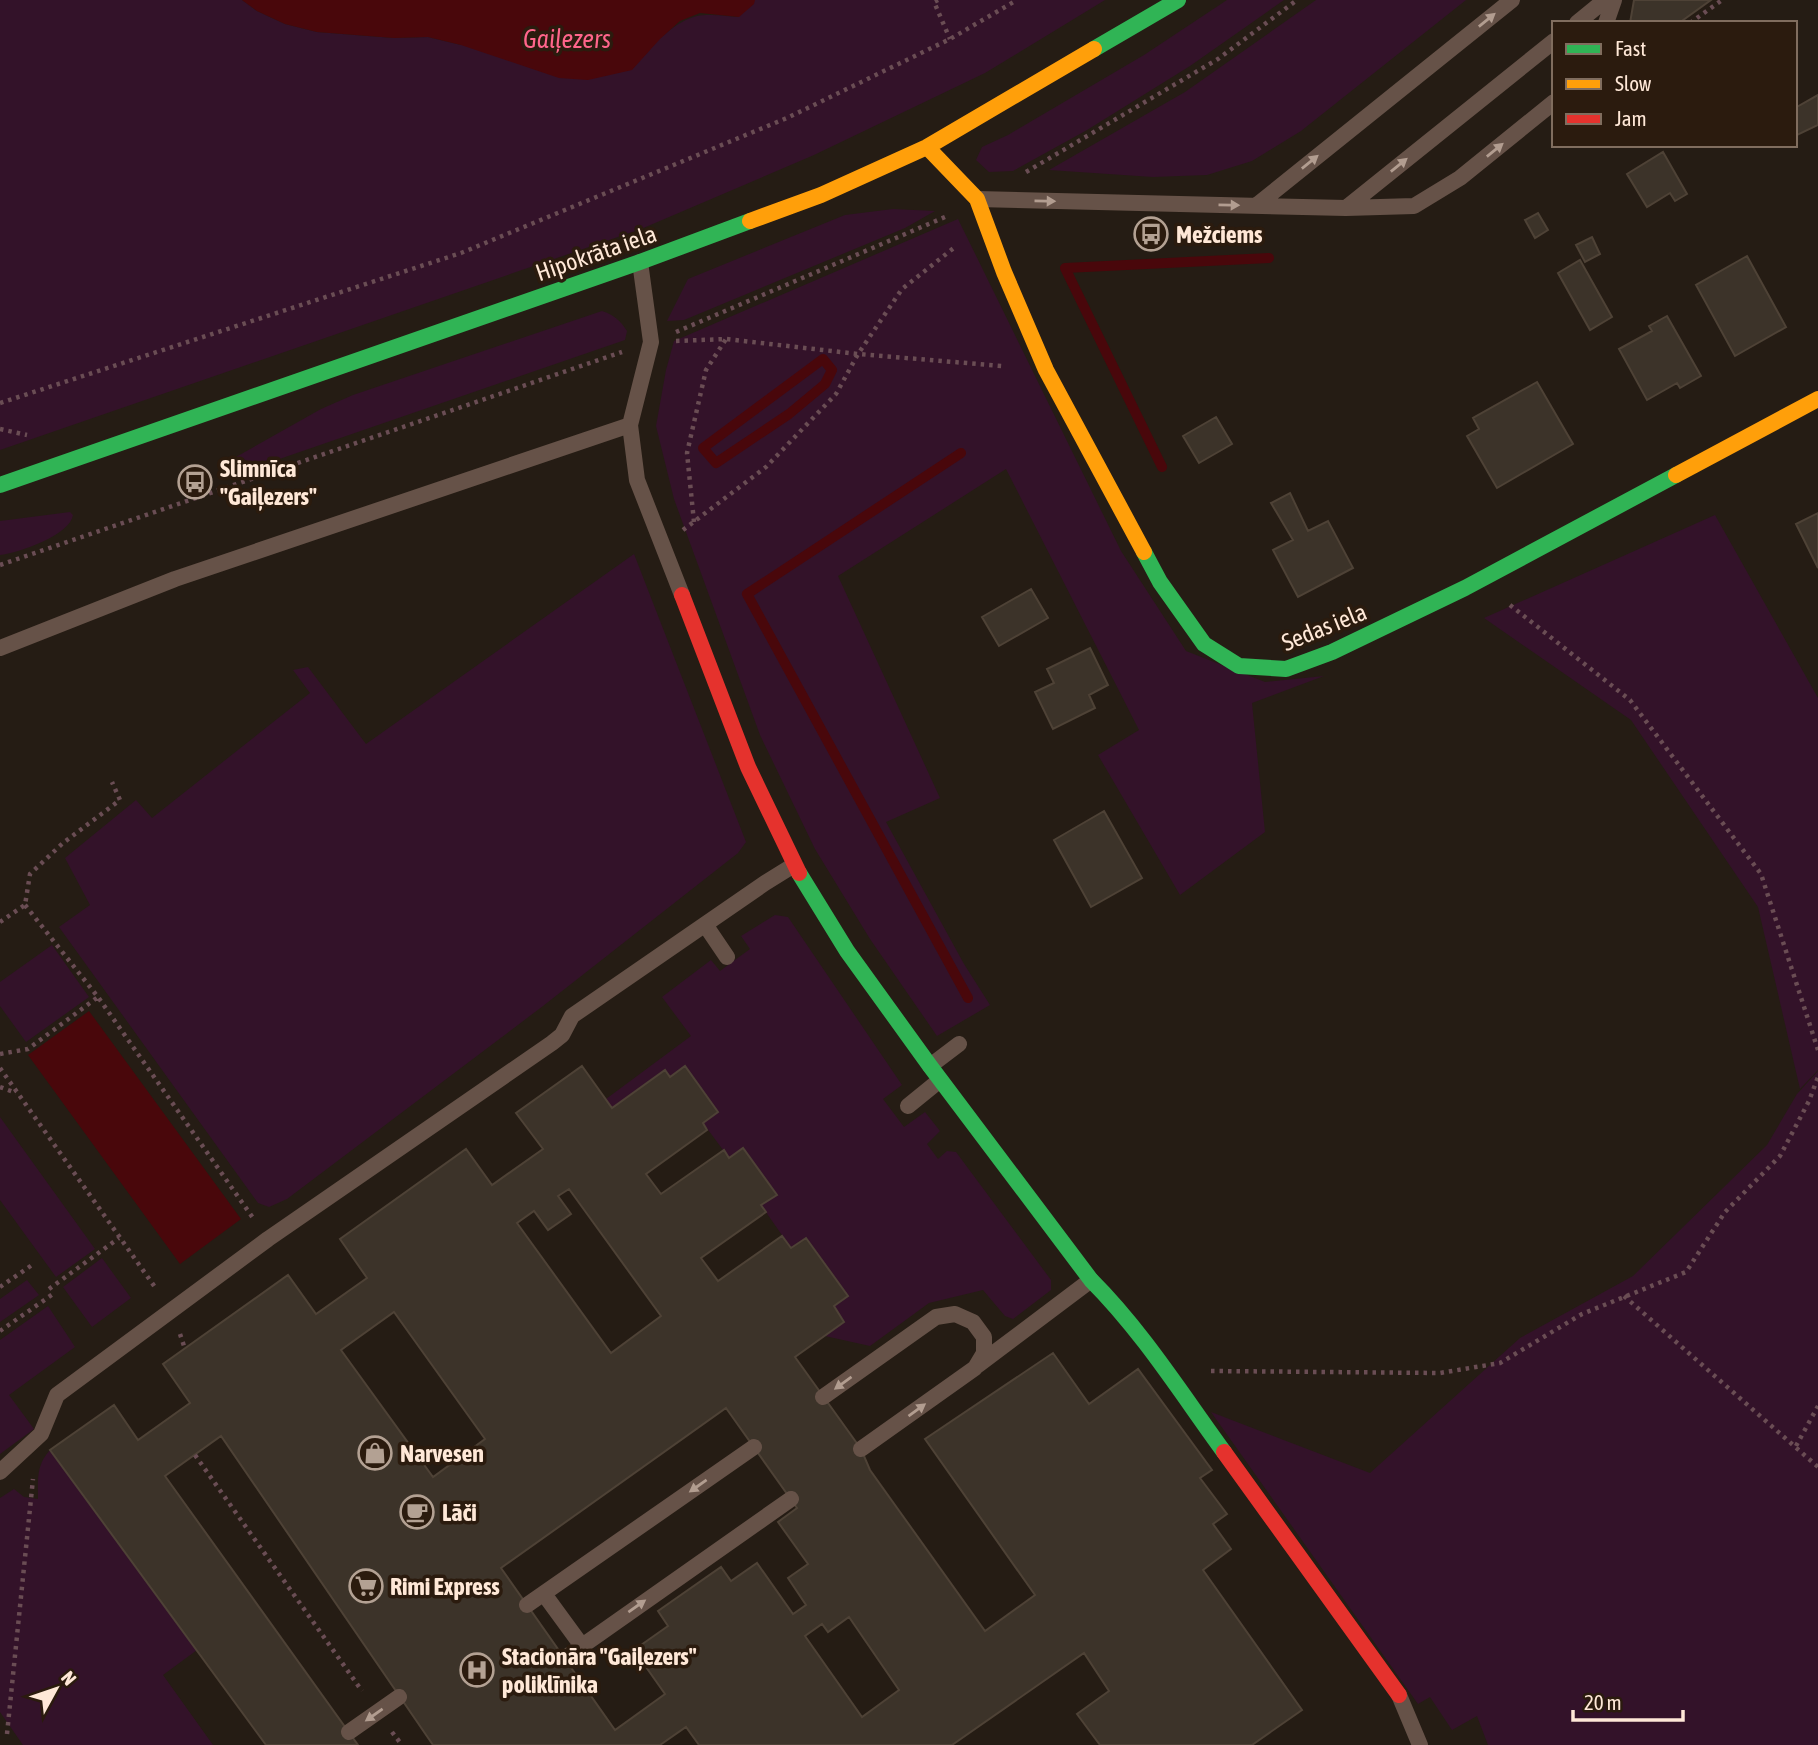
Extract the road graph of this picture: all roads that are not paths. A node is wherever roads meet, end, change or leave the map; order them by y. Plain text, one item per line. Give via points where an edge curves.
1 (1178, 0) edge
2 (1511, 0) edge
3 (1605, 0) edge
4 (1614, 0) edge
5 (1579, 21) edge
6 (1607, 21) edge
7 (1552, 43) edge
8 (1552, 104) edge
9 (927, 147) junction
10 (977, 199) junction
11 (1257, 205) junction
12 (1346, 208) junction
13 (640, 262) junction
14 (1818, 400) edge
15 (630, 425) junction
16 (0, 485) edge
17 (682, 595) joint
18 (0, 648) edge
19 (794, 865) junction
20 (706, 926) junction
21 (727, 957) dead end
22 (959, 1044) dead end
23 (930, 1066) junction
24 (940, 1080) junction
25 (908, 1106) dead end
26 (1091, 1280) junction
27 (975, 1368) junction
28 (823, 1397) dead end
29 (754, 1447) dead end
30 (861, 1449) dead end
31 (0, 1472) edge
32 (791, 1499) dead end
33 (544, 1594) junction
34 (527, 1605) dead end
35 (582, 1646) junction
36 (565, 1658) dead end
37 (1399, 1695) joint
38 (399, 1697) dead end
39 (349, 1732) dead end
40 (1420, 1745) edge

1 - 9 street, Hipokrāta iela
11 -> 2 lane
3 - 5 lane
4 - 6 lane
12 -> 7 lane
12 -> 8 lane via 1414,206 1460,178
9 - 10 street, Sedas iela
9 - 13 street, Hipokrāta iela via 821,195
10 -> 11 lane
10 - 14 street, Sedas iela via 1046,369 1160,582 1204,644 1239,666 1286,669 1332,652 1479,581
11 - 12 lane
13 - 15 lane via 651,342
13 - 16 street, Hipokrāta iela
15 - 17 lane via 637,480
15 - 18 lane via 174,579
17 - 19 street via 748,767
19 - 20 lane
19 - 23 street via 847,951
20 - 21 lane
20 - 31 lane via 572,1016 552,1043 268,1239 57,1395 41,1434
22 - 23 lane
23 - 24 street
24 - 25 lane
24 - 26 street
26 - 27 lane
26 - 37 street via 1149,1348
27 -> 28 lane via 984,1353 984,1337 973,1322 955,1314 936,1317
30 -> 27 lane
29 -> 33 lane
35 -> 32 lane
33 - 34 lane
33 - 35 lane
35 - 36 lane
37 - 40 lane
38 -> 39 lane

